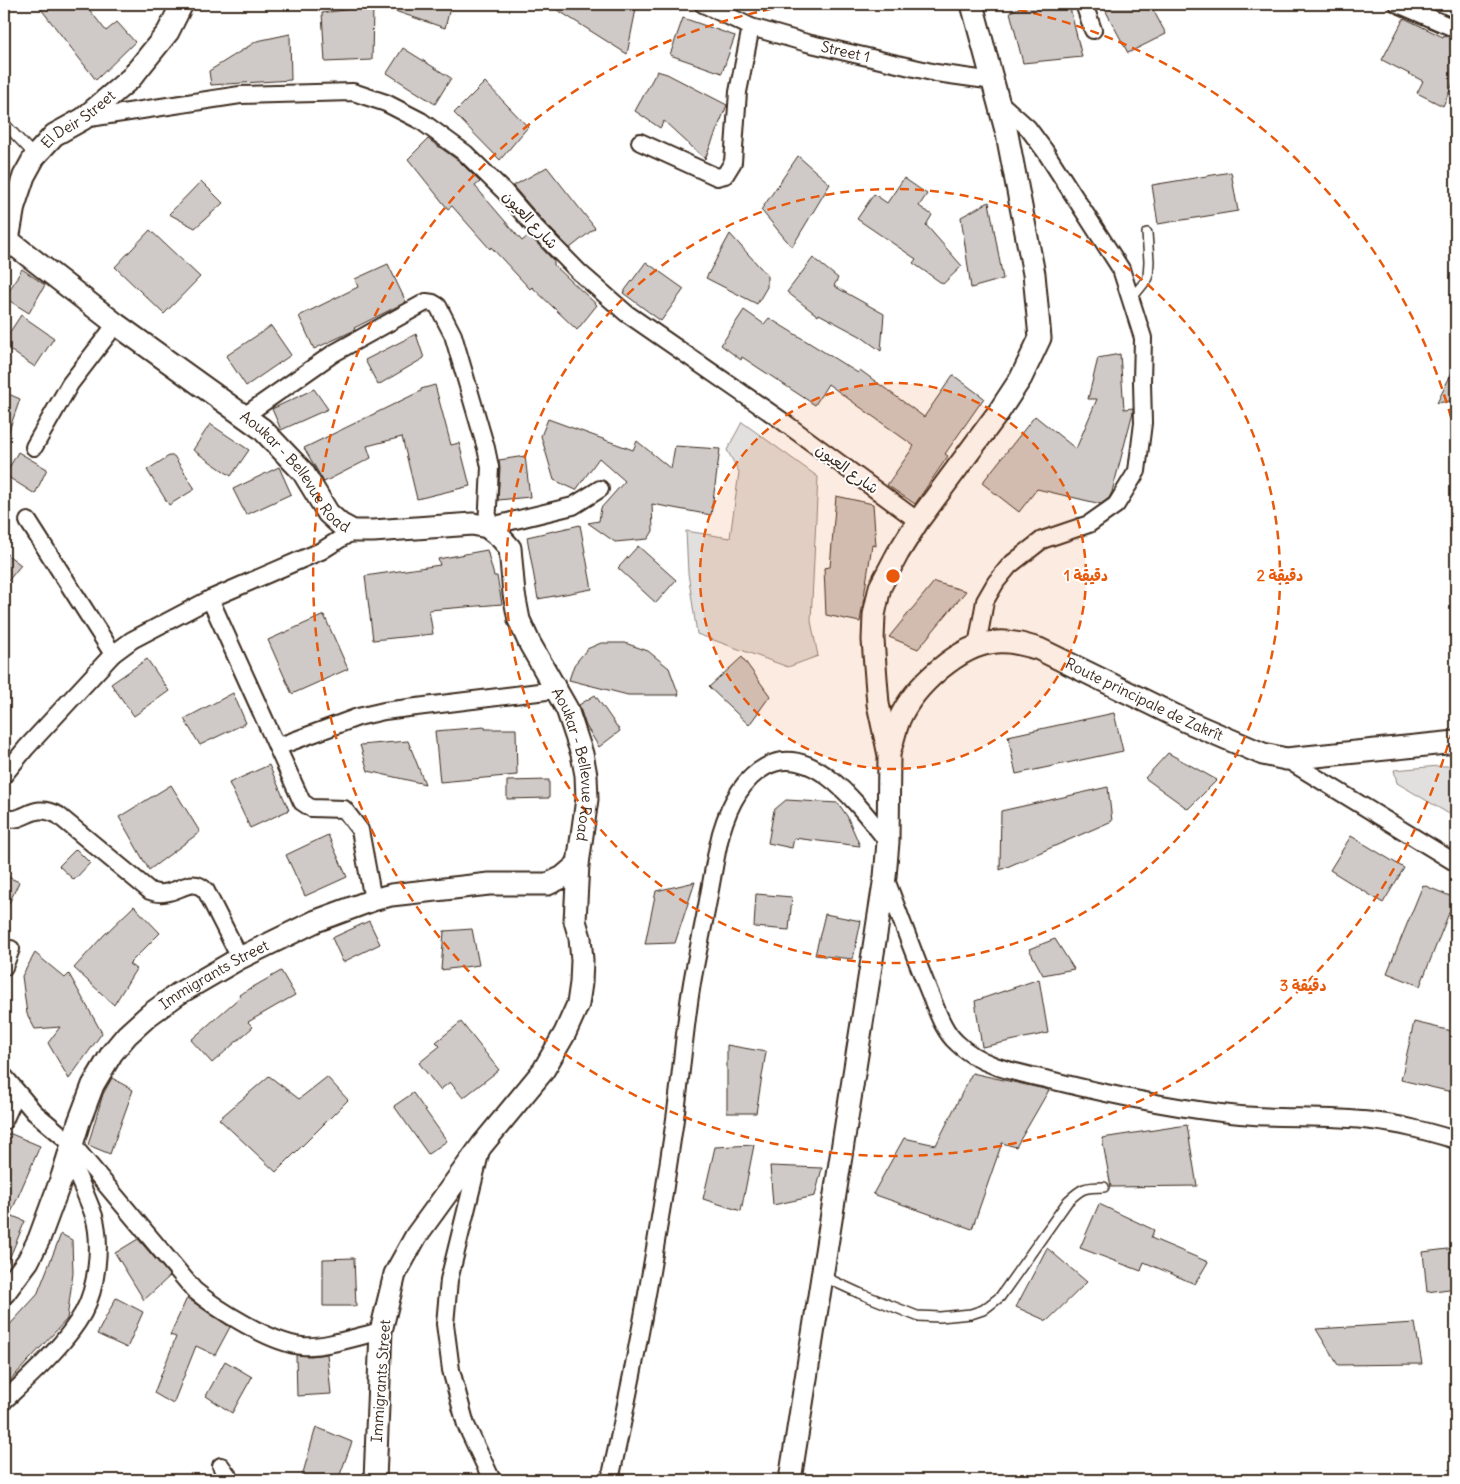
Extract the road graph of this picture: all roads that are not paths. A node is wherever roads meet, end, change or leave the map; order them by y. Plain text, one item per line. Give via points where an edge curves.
1 (182, 4) edge
2 (704, 4) edge
3 (972, 4) edge
4 (1084, 4) edge
5 (1398, 4) edge
6 (750, 27) junction
7 (1456, 29) edge
8 (1093, 30) dead end
9 (994, 81) junction
10 (999, 102) junction
11 (83, 119) junction
12 (4, 124) edge
13 (640, 142) dead end
14 (35, 156) junction
15 (1147, 233) dead end
16 (6, 244) edge
17 (1131, 299) junction
18 (116, 324) junction
19 (244, 416) junction
20 (34, 447) dead end
21 (600, 489) dead end
22 (28, 521) dead end
23 (918, 521) junction
24 (488, 527) junction
25 (353, 531) junction
26 (210, 598) junction
27 (977, 646) junction
28 (113, 654) junction
29 (555, 690) junction
30 (1456, 742) edge
31 (277, 747) junction
32 (889, 755) junction
33 (1286, 758) junction
34 (4, 775) edge
35 (4, 818) edge
36 (888, 842) junction
37 (1456, 863) edge
38 (578, 864) junction
39 (885, 877) junction
40 (540, 885) junction
41 (373, 900) junction
42 (575, 921) junction
43 (11, 949) dead end
44 (240, 958) junction
45 (4, 967) edge
46 (4, 1076) edge
47 (17, 1092) junction
48 (4, 1121) edge
49 (1456, 1140) edge
50 (482, 1145) junction
51 (70, 1150) junction
52 (1104, 1187) dead end
53 (822, 1276) junction
54 (4, 1293) edge
55 (381, 1331) junction
56 (4, 1401) edge
57 (221, 1466) dead end
58 (231, 1480) edge
59 (375, 1480) edge
60 (492, 1480) edge
61 (610, 1480) edge
62 (790, 1480) edge

1 - 11 street, El Deir Street via 168,32 131,78
2 - 6 street, Street 1
3 - 9 street
4 - 8 street
5 - 7 street
6 - 9 street, Street 1 via 807,44
6 - 13 street via 738,92 733,162 725,175 717,177
9 - 10 street
10 - 17 street via 1028,128 1045,151 1121,269
10 - 23 street via 1034,274 1040,338 1021,378 998,413
11 - 14 street, El Deir Street via 54,135
11 - 23 street, شارع العيون via 240,95 353,92 386,103 421,121 465,153 580,272 626,313 781,420
12 - 14 lane
14 - 16 street, El Deir Street via 14,206
15 - 17 lane via 1148,278
16 - 18 street, Aoukar - Bellevue Road
17 - 27 street via 1143,338 1143,423 1136,471 1116,506 1089,524 1042,540 1010,565 985,601
18 - 19 street, Aoukar - Bellevue Road
18 - 20 street via 70,384
19 - 24 street via 334,353 426,302 433,303 438,306 453,335 486,448 490,467
19 - 25 street, Aoukar - Bellevue Road via 262,429 303,472 328,513
21 - 24 street via 573,506
22 - 28 street
23 - 32 street via 880,587 874,615 878,704
24 - 25 street, Aoukar - Bellevue Road via 473,524
24 - 29 street, Aoukar - Bellevue Road via 510,548 519,620
25 - 26 street via 321,551
26 - 28 street via 132,640
26 - 31 street
27 - 32 street, Route principale de Zakrît via 960,654 917,691 899,719
27 - 33 street, Route principale de Zakrît via 997,642 1020,643 1039,649 1195,725 1263,754
28 - 34 street
29 - 31 street via 384,711
29 - 38 street, Aoukar - Bellevue Road via 574,728 586,775 587,799
30 - 33 street, Route principale de Zakrît
31 - 41 street via 306,806 344,808 360,830
32 - 36 street
33 - 37 street
35 - 44 street via 15,819 42,809 49,810 150,890 164,894 188,885 199,886 206,892
36 - 39 street
36 - 61 street via 867,815 819,769 794,761 778,761 764,767 741,790 731,806 722,833 692,984 660,1227
38 - 40 street via 563,878
38 - 42 street, Immigrants Street
39 - 49 street via 941,1021 956,1042 974,1057 1005,1069 1170,1107 1242,1115 1371,1120 1414,1127
39 - 53 street
40 - 41 street, Immigrants Street via 488,884 390,895
40 - 42 street, Immigrants Street via 566,905
41 - 44 street, Immigrants Street via 316,921
42 - 50 street, Immigrants Street via 582,960 578,1004 543,1071
43 - 45 street
44 - 51 street, Immigrants Street via 178,994 127,1035 93,1085
46 - 47 street
47 - 48 street
47 - 51 street
50 - 55 street, Immigrants Street via 416,1236 395,1274
50 - 60 street via 449,1280 445,1324 451,1370 466,1425
51 - 54 street, Immigrants Street via 39,1239 28,1261
51 - 55 street via 194,1290 214,1306 271,1336 303,1346
51 - 56 street via 94,1217 99,1248 95,1278 84,1312 36,1370
52 - 53 lane via 1086,1187 1068,1201 1000,1297 983,1310 971,1314 917,1316
53 - 62 street
55 - 59 street, Immigrants Street
57 - 58 street

